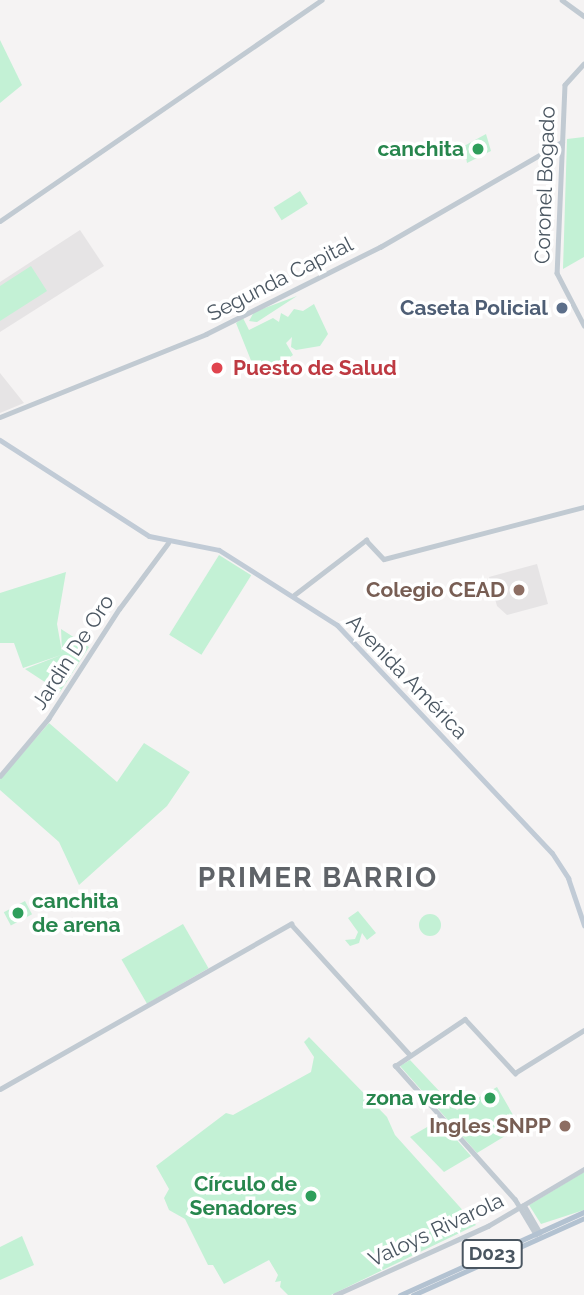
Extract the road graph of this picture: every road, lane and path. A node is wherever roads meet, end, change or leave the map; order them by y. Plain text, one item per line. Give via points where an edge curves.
1 (321, 0) edge
2 (562, 0) edge
3 (584, 16) edge
4 (584, 64) edge
5 (562, 142) junction
6 (0, 222) edge
7 (584, 325) edge
8 (0, 417) edge
9 (0, 440) edge
10 (584, 507) edge
11 (168, 543) junction
12 (294, 595) junction
13 (0, 776) edge
14 (584, 925) edge
15 (584, 1030) edge
16 (410, 1055) junction
17 (0, 1089) edge
18 (584, 1169) edge
19 (522, 1206) junction
20 (584, 1212) edge
21 (584, 1218) edge
22 (538, 1235) junction
23 (335, 1295) edge
24 (400, 1295) edge
25 (413, 1295) edge

1 - 6 street
2 - 3 street
4 - 5 street, Coronel Bogado via 566,81
5 - 7 street, Coronel Bogado via 558,277
5 - 8 street, Segunda Capital via 380,247 206,334
9 - 11 main road, Avenida América via 86,500
10 - 12 street via 384,559 366,540
11 - 12 main road, Avenida América via 219,550
11 - 13 street, Jardin De Oro via 48,719
12 - 14 main road, Avenida América via 357,645 552,853 568,878
15 - 16 street via 514,1073 465,1019
16 - 17 street via 291,925
16 - 19 street via 395,1066
18 - 19 street, Valoys Rivarola
19 - 22 street
19 - 23 street, Valoys Rivarola
20 - 22 main road, D023
21 - 22 main road, D023
22 - 24 main road, D023
22 - 25 main road, D023

